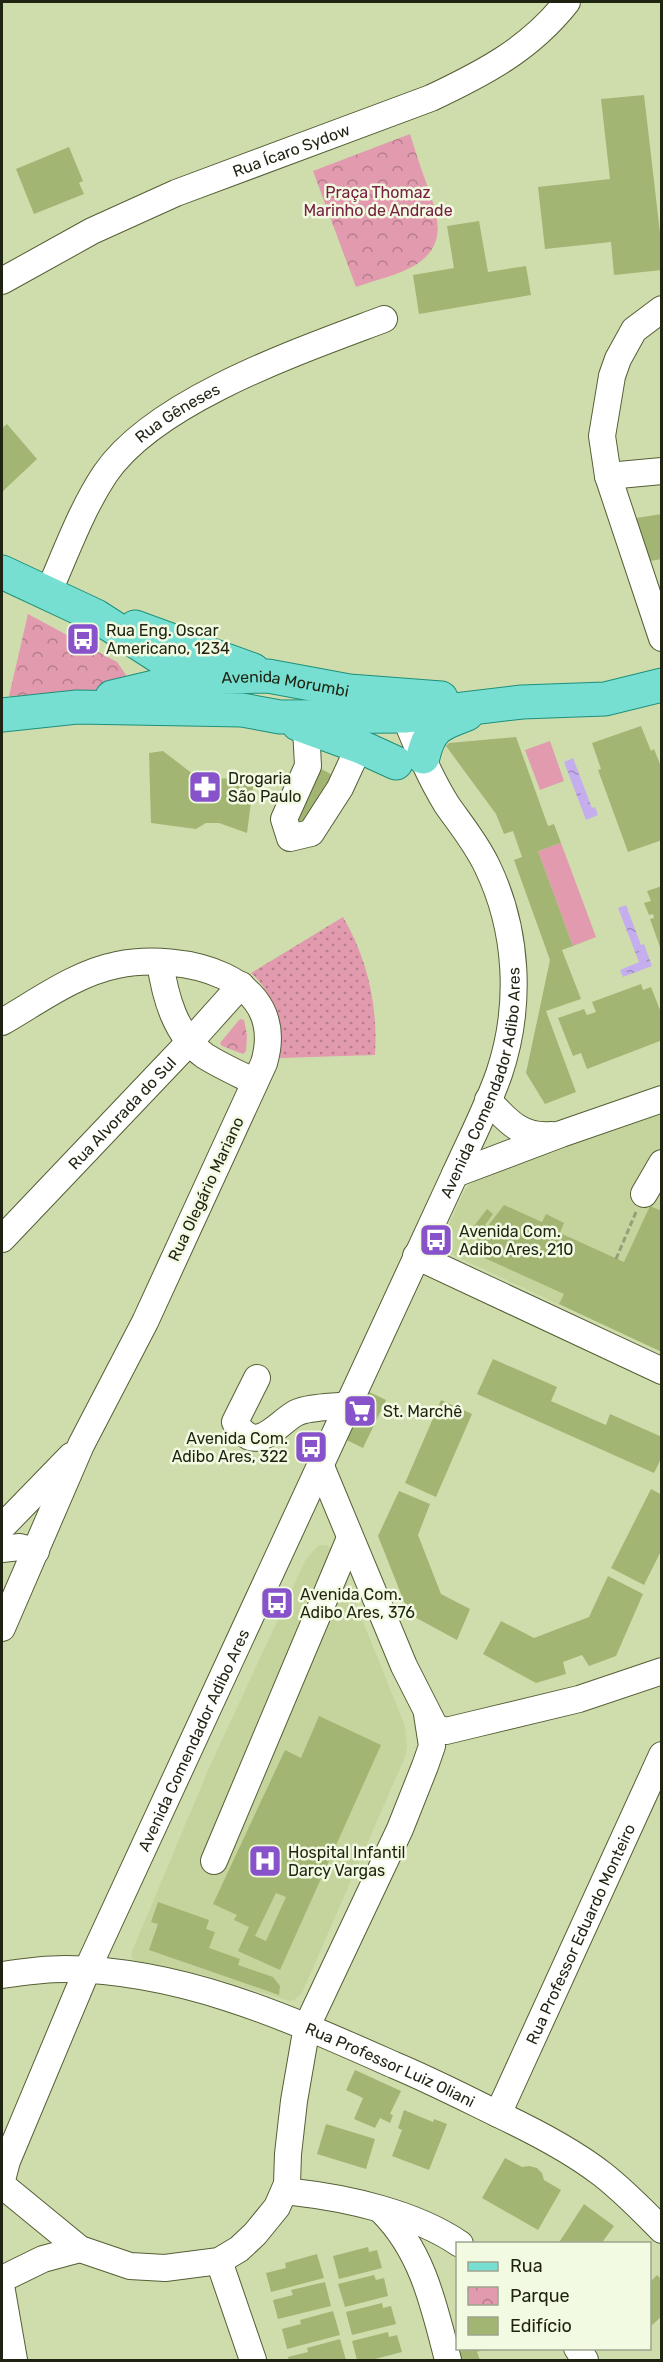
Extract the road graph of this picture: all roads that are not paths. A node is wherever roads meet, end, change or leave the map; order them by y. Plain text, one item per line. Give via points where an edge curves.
1 (567, 2) edge
2 (2, 281) edge
3 (662, 309) edge
4 (384, 319) dead end
5 (662, 471) edge
6 (608, 476) junction
7 (2, 572) edge
8 (48, 593) junction
9 (96, 616) junction
10 (662, 638) edge
11 (141, 645) junction
12 (268, 676) junction
13 (192, 678) junction
14 (662, 685) edge
15 (118, 696) junction
16 (496, 704) junction
17 (400, 705) junction
18 (77, 707) junction
19 (242, 710) junction
20 (355, 718) junction
21 (8, 719) edge
22 (293, 722) junction
23 (410, 760) junction
24 (160, 962) junction
25 (240, 985) junction
26 (2, 1022) edge
27 (190, 1042) junction
28 (255, 1082) junction
29 (662, 1099) edge
30 (488, 1100) junction
31 (561, 1134) junction
32 (662, 1163) edge
33 (455, 1174) junction
34 (640, 1204) road end
35 (2, 1239) edge
36 (416, 1256) junction
37 (662, 1371) edge
38 (256, 1378) dead end
39 (347, 1405) junction
40 (81, 1445) junction
41 (320, 1464) junction
42 (298, 1514) junction
43 (50, 1518) junction
44 (2, 1527) edge
45 (346, 1530) junction
46 (2, 1549) edge
47 (36, 1551) junction
48 (2, 1628) edge
49 (662, 1671) edge
50 (426, 1714) junction
51 (453, 1729) junction
52 (432, 1746) junction
53 (661, 1758) edge
54 (214, 1861) dead end
55 (87, 1970) junction
56 (2, 1975) edge
57 (307, 2026) junction
58 (498, 2114) junction
59 (2, 2180) edge
60 (2, 2185) edge
61 (288, 2191) junction
62 (382, 2211) junction
63 (662, 2230) edge
64 (456, 2241) edge
65 (80, 2249) junction
66 (416, 2256) junction
67 (219, 2260) junction
68 (2, 2279) edge
69 (2, 2291) edge
70 (14, 2361) edge
71 (253, 2361) edge
72 (448, 2361) edge

1 - 2 street, Rua Ícaro Sydow via 551,22 516,52 471,79 430,99 176,193 92,231
3 - 6 street via 634,330 612,376 602,436
4 - 8 street, Rua Gêneses via 303,349 201,397 131,443 105,474 88,504
5 - 6 street
6 - 10 street
7 - 8 main road
8 - 9 main road
9 - 11 main road
9 - 12 main road via 155,633
11 - 13 main road
11 - 15 main road via 136,673
12 - 13 main road, Avenida Morumbi
12 - 20 main road, Avenida Morumbi
13 - 15 main road, Avenida Morumbi
13 - 19 main road
14 - 16 main road, Avenida Morumbi via 605,699
15 - 18 main road, Avenida Morumbi
16 - 17 main road, Avenida Morumbi
16 - 23 main road via 441,723
17 - 20 main road, Avenida Morumbi
17 - 23 street, Avenida Comendador Adibo Ares
18 - 19 main road, Avenida Morumbi
18 - 21 main road, Avenida Morumbi
19 - 22 main road, Avenida Morumbi
20 - 22 main road, Avenida Morumbi
20 - 22 street via 340,788 310,833 290,838 284,819 308,766
20 - 23 main road
23 - 30 street, Avenida Comendador Adibo Ares via 468,833 503,904 513,950 513,1004 499,1073
24 - 25 street, Rua Olegário Mariano via 202,966
24 - 26 street, Rua Olegário Mariano via 116,965 97,971
24 - 27 street via 177,1024
25 - 27 street, Rua Alvorada do Sul
25 - 28 street, Rua Olegário Mariano via 257,1004 268,1031 269,1047
27 - 28 street via 205,1056
27 - 35 street, Rua Alvorada do Sul
28 - 40 street, Rua Olegário Mariano via 145,1322
29 - 31 street
30 - 31 street via 521,1131 534,1135
30 - 33 street, Avenida Comendador Adibo Ares
31 - 33 street
32 - 34 street
33 - 36 street, Avenida Comendador Adibo Ares
36 - 37 street
36 - 39 street, Avenida Comendador Adibo Ares
38 - 39 street via 235,1422 249,1436 266,1436 298,1412
39 - 41 street, Avenida Comendador Adibo Ares
40 - 43 street, Rua Olegário Mariano
40 - 44 street
41 - 42 street, Avenida Comendador Adibo Ares
41 - 45 street
42 - 45 street via 320,1509
42 - 55 street, Avenida Comendador Adibo Ares
43 - 44 street via 26,1518
43 - 47 street, Rua Olegário Mariano
45 - 50 street
45 - 54 street
46 - 47 street via 20,1547
47 - 48 street, Rua Olegário Mariano
49 - 51 street via 579,1699
50 - 51 street via 435,1728
50 - 52 street
51 - 52 street
52 - 57 street via 399,1829
53 - 58 street, Rua Professor Eduardo Monteiro
55 - 56 street, Rua Professor Luiz Oliani
55 - 57 street, Rua Professor Luiz Oliani via 190,1985
55 - 59 street, Avenida Comendador Adibo Ares
57 - 58 street, Rua Professor Luiz Oliani
57 - 61 street via 294,2101
58 - 63 street, Rua Professor Luiz Oliani via 548,2139 601,2174
60 - 65 street
61 - 62 street via 360,2203
61 - 67 street via 255,2234
62 - 64 street via 422,2223
62 - 66 street via 399,2228
64 - 66 street via 440,2243
65 - 67 street via 130,2266 165,2268
65 - 68 street via 43,2259
66 - 72 street
67 - 71 street
69 - 70 street

